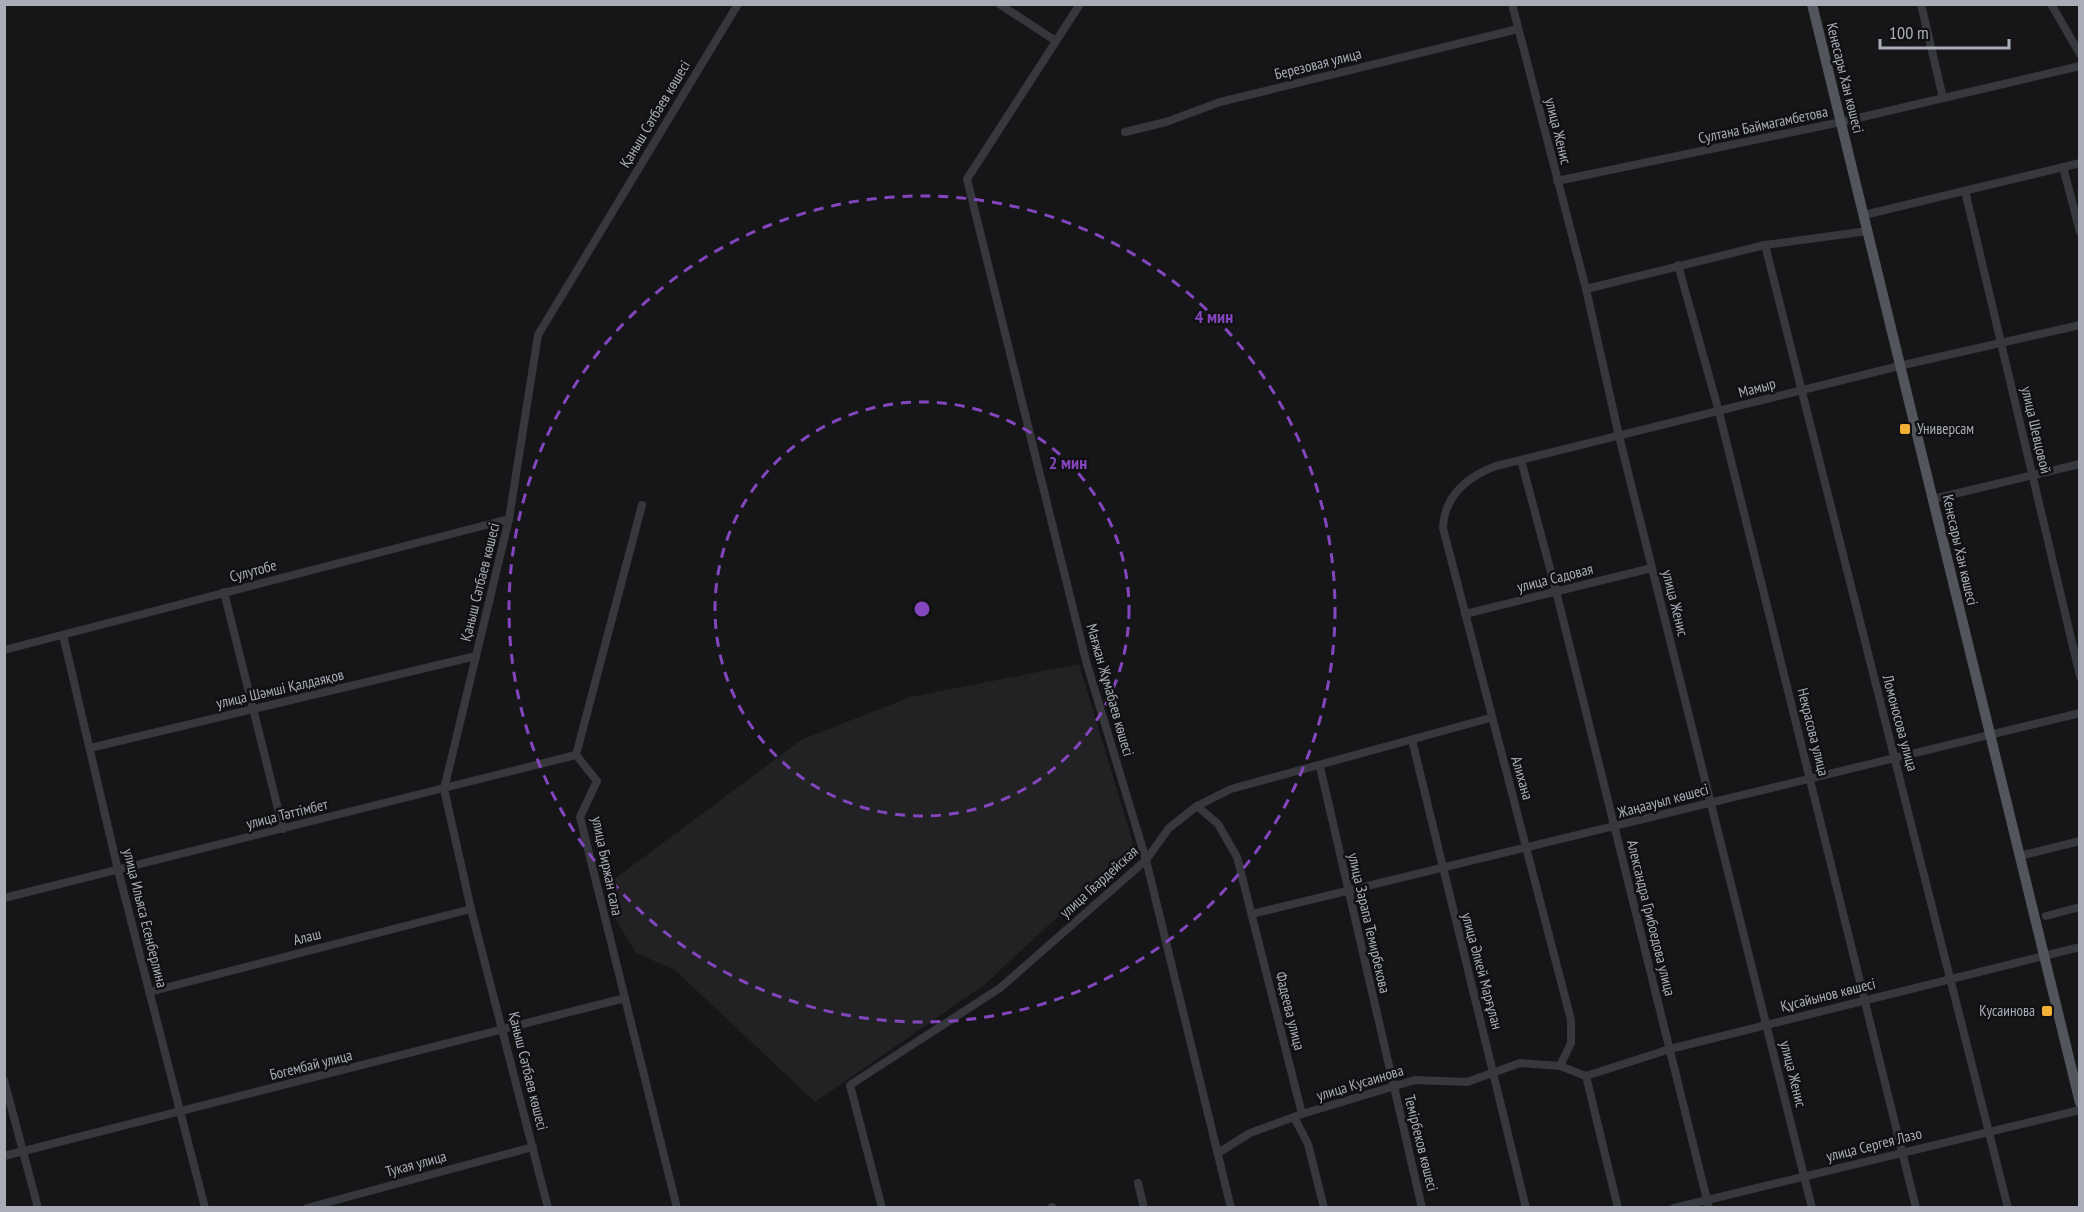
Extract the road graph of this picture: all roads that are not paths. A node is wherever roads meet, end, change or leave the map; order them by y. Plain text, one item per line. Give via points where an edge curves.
1 (738, 4) edge
2 (999, 4) edge
3 (1080, 4) edge
4 (1512, 4) edge
5 (1812, 4) edge
6 (1921, 4) edge
7 (2051, 4) edge
8 (1518, 29) junction
9 (1056, 41) junction
10 (2079, 54) edge
11 (2079, 66) edge
12 (1943, 98) junction
13 (1841, 122) junction
14 (1125, 132) dead end
15 (2079, 163) edge
16 (2063, 167) junction
17 (1557, 182) junction
18 (1965, 191) junction
19 (1864, 215) junction
20 (1868, 231) junction
21 (2079, 232) edge
22 (1765, 245) junction
23 (1678, 265) junction
24 (1586, 289) junction
25 (2079, 325) edge
26 (2002, 342) junction
27 (1899, 366) junction
28 (1800, 391) junction
29 (1719, 412) junction
30 (1619, 436) junction
31 (1521, 460) junction
32 (2079, 464) edge
33 (2033, 476) junction
34 (1451, 498) joint
35 (1933, 499) junction
36 (642, 505) dead end
37 (509, 519) junction
38 (1652, 568) junction
39 (1557, 591) junction
40 (224, 592) junction
41 (1465, 614) junction
42 (63, 635) junction
43 (4, 650) edge
44 (476, 656) junction
45 (2079, 676) edge
46 (254, 709) junction
47 (2079, 713) edge
48 (1490, 718) junction
49 (1988, 734) junction
50 (1412, 740) junction
51 (90, 748) junction
52 (576, 755) junction
53 (1895, 757) junction
54 (1320, 767) junction
55 (1811, 778) junction
56 (444, 789) junction
57 (1711, 802) junction
58 (1197, 806) junction
59 (1615, 827) junction
60 (282, 829) junction
61 (2079, 841) edge
62 (1528, 848) junction
63 (2019, 856) junction
64 (1146, 860) junction
65 (1442, 869) junction
66 (118, 870) junction
67 (1348, 891) junction
68 (4, 898) edge
69 (2079, 908) edge
70 (471, 909) junction
71 (1252, 914) junction
72 (2046, 916) dead end
73 (2079, 946) edge
74 (2043, 956) junction
75 (1952, 978) junction
76 (149, 992) junction
77 (625, 998) junction
78 (1864, 1000) junction
79 (1766, 1024) junction
80 (504, 1031) junction
81 (1670, 1049) junction
82 (1560, 1066) junction
83 (1495, 1072) junction
84 (1586, 1076) junction
85 (4, 1080) edge
86 (1393, 1086) junction
87 (2079, 1103) edge
88 (2079, 1110) edge
89 (180, 1111) junction
90 (1298, 1116) junction
91 (1989, 1130) junction
92 (533, 1147) junction
93 (24, 1152) junction
94 (1903, 1153) junction
95 (1218, 1154) junction
96 (4, 1156) edge
97 (1804, 1176) junction
98 (1138, 1183) dead end
99 (1708, 1203) edge
100 (38, 1208) edge
101 (205, 1208) edge
102 (306, 1208) edge
103 (548, 1208) edge
104 (676, 1208) edge
105 (882, 1208) edge
106 (1144, 1208) edge
107 (1231, 1208) edge
108 (1324, 1208) edge
109 (1422, 1208) edge
110 (1526, 1208) edge
111 (1618, 1208) edge
112 (1674, 1208) edge
113 (1812, 1208) edge
114 (1916, 1208) edge
115 (2008, 1208) edge

1 - 37 street, Қаныш Сәтбаев көшесі via 538,334
2 - 9 street
3 - 9 street
4 - 8 street, улица Женис
5 - 13 main road, Кенесары Хан көшесі
6 - 12 street
7 - 10 street
8 - 14 street, Березовая улица via 1220,102
8 - 17 street, улица Женис
9 - 64 street, Мағжан Жұмабаев көшесі via 967,178 1086,661
11 - 12 street, Султана Баймагамбетова
12 - 13 street, Султана Баймагамбетова
13 - 17 street, Султана Баймагамбетова
13 - 19 main road, Кенесары Хан көшесі
15 - 16 street
16 - 18 street
16 - 21 street
17 - 24 street, улица Женис
18 - 19 street
18 - 26 street, улица Шевцовой
19 - 20 main road, Кенесары Хан көшесі
20 - 22 street
20 - 27 main road, Кенесары Хан көшесі
22 - 23 street
22 - 28 street, Ломоносова улица
23 - 24 street
23 - 29 street, Некрасова улица
24 - 30 street, улица Женис
25 - 26 street, Мамыр
26 - 27 street, Мамыр
26 - 33 street, улица Шевцовой
27 - 28 street, Мамыр
27 - 35 main road, Кенесары Хан көшесі
28 - 29 street, Мамыр
28 - 53 street, Ломоносова улица
29 - 30 street, Мамыр
29 - 55 street, Некрасова улица
30 - 31 street, Мамыр
30 - 38 street, улица Женис
31 - 34 street, Мамыр via 1477,473
31 - 39 street, Александра Грибоедова улица
32 - 33 street
33 - 35 street
33 - 45 street, улица Шевцовой
34 - 41 street, Алихана via 1445,506 1443,528
35 - 49 main road, Кенесары Хан көшесі
36 - 52 street
37 - 40 street, Сулутобе
37 - 44 street, Қаныш Сәтбаев көшесі
38 - 39 street, улица Садовая
38 - 57 street, улица Женис
39 - 41 street, улица Садовая
39 - 59 street, Александра Грибоедова улица
40 - 42 street, Сулутобе
40 - 46 street
41 - 48 street, Алихана
42 - 43 street, Сулутобе
42 - 51 street, улица Ильяса Есенберлина
44 - 46 street, улица Шәмші Қалдаяқов
44 - 56 street, Қаныш Сәтбаев көшесі
46 - 51 street, улица Шәмші Қалдаяқов
46 - 60 street
47 - 49 street, Жаңаауыл көшесі
48 - 50 street, улица Гвардейская
48 - 62 street, Алихана
49 - 53 street, Жаңаауыл көшесі
49 - 63 main road, Кенесары Хан көшесі
50 - 54 street, улица Гвардейская
50 - 65 street, улица Әлкей Марғұлан
51 - 66 street, улица Ильяса Есенберлина
52 - 56 street, улица Тәттімбет
52 - 77 street, улица Биржан сала via 597,781 580,817
53 - 55 street, Жаңаауыл көшесі
53 - 75 street, Ломоносова улица
54 - 58 street, улица Гвардейская via 1231,789
54 - 67 street, улица Зарапа Темирбекова
55 - 57 street, Жаңаауыл көшесі
55 - 78 street, Некрасова улица
56 - 60 street, улица Тәттімбет
56 - 70 street, Қаныш Сәтбаев көшесі
57 - 59 street, Жаңаауыл көшесі
57 - 79 street, улица Женис
58 - 64 street, улица Гвардейская via 1169,828
58 - 71 street, Фадеева улица via 1227,837 1237,857
59 - 62 street, Жаңаауыл көшесі
59 - 81 street, Александра Грибоедова улица
60 - 66 street, улица Тәттімбет
61 - 63 street
62 - 65 street, Жаңаауыл көшесі
62 - 82 street, Алихана via 1571,1020 1571,1043
63 - 74 main road, Кенесары Хан көшесі
64 - 95 street, Мағжан Жұмабаев көшесі
64 - 105 street, улица Гвардейская via 1000,988 850,1085
65 - 67 street, Жаңаауыл көшесі
65 - 83 street, улица Әлкей Марғұлан
66 - 68 street, улица Тәттімбет
66 - 76 street, улица Ильяса Есенберлина
67 - 71 street, Жаңаауыл көшесі
67 - 86 street, улица Зарапа Темирбекова
69 - 72 street
70 - 76 street, Алаш
70 - 80 street, Қаныш Сәтбаев көшесі
71 - 90 street, Фадеева улица
73 - 74 street, Құсайынов көшесі
74 - 75 street, Құсайынов көшесі
74 - 87 main road, Кенесары Хан көшесі
75 - 78 street, Құсайынов көшесі
75 - 91 street, Ломоносова улица
76 - 89 street, улица Ильяса Есенберлина
77 - 80 street, Богембай улица
77 - 104 street, улица Биржан сала
78 - 79 street, Құсайынов көшесі
78 - 94 street, Некрасова улица
79 - 81 street, Құсайынов көшесі
79 - 97 street, улица Женис
80 - 89 street, Богембай улица
80 - 92 street, Қаныш Сәтбаев көшесі
81 - 84 street, Құсайынов көшесі
81 - 99 street, Александра Грибоедова улица
82 - 83 street, улица Кусаинова via 1520,1063
82 - 84 street, улица Кусаинова
83 - 86 street, улица Кусаинова via 1467,1082 1415,1080
83 - 110 street, улица Әлкей Марғұлан
84 - 111 street
85 - 93 street
86 - 90 street, улица Кусаинова
86 - 109 street, Темірбеков көшесі
88 - 91 street, улица Сергея Лазо
89 - 93 street, Богембай улица
89 - 101 street, улица Ильяса Есенберлина
90 - 95 street, улица Кусаинова via 1250,1133
90 - 108 street, Фадеева улица
91 - 94 street, улица Сергея Лазо
91 - 115 street, Ломоносова улица
92 - 102 street, Тукая улица
92 - 103 street, Қаныш Сәтбаев көшесі
93 - 96 street, Богембай улица
93 - 100 street
94 - 97 street, улица Сергея Лазо
94 - 114 street, Некрасова улица
95 - 107 street, Мағжан Жұмабаев көшесі
97 - 99 street, улица Сергея Лазо
97 - 113 street, улица Женис
98 - 106 street
99 - 112 street, улица Сергея Лазо

